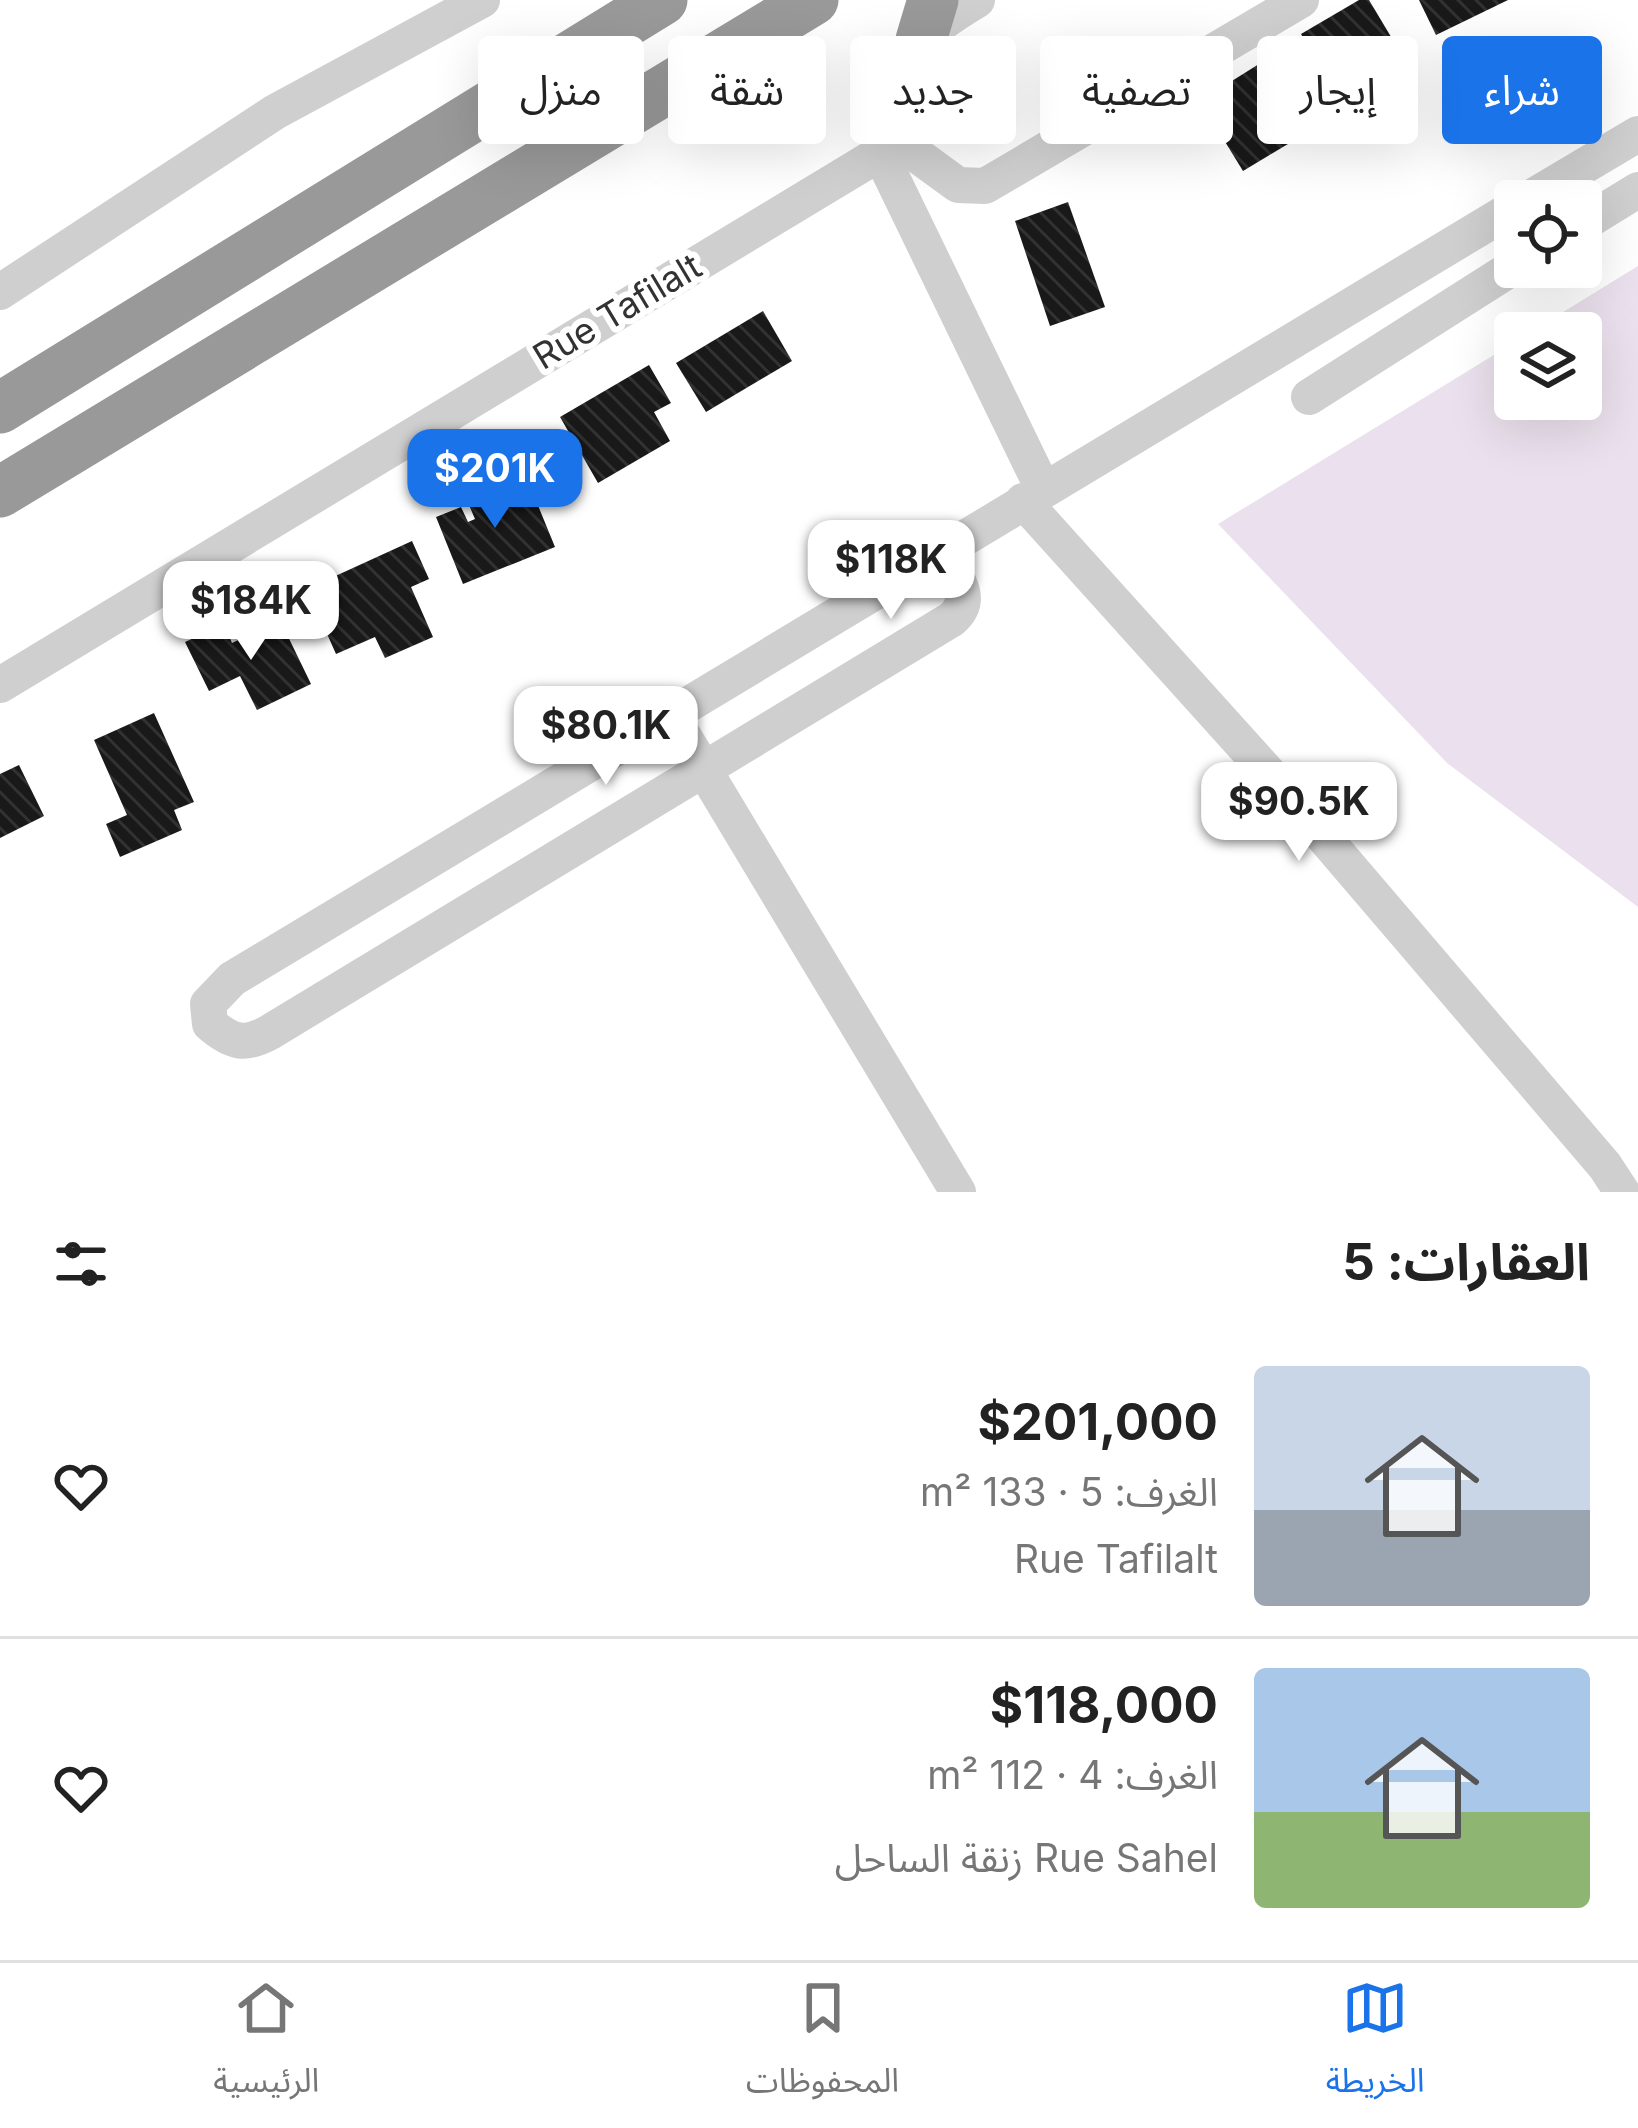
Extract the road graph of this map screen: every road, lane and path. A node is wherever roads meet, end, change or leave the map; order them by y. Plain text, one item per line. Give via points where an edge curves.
1 (482, 0) edge
2 (813, 0) edge
3 (977, 0) edge
4 (1301, 0) edge
5 (653, 4) edge
6 (927, 20) edge
7 (1638, 134) edge
8 (890, 147) junction
9 (1560, 180) edge
10 (1638, 190) edge
11 (1602, 212) edge
12 (1494, 220) edge
13 (1494, 279) edge
14 (0, 292) edge
15 (1309, 397) dead end
16 (0, 408) edge
17 (0, 491) edge
18 (1033, 495) junction
19 (938, 552) junction
20 (0, 685) edge
21 (671, 715) junction
22 (704, 770) junction
23 (958, 1192) edge
24 (1622, 1192) edge

1 - 14 street via 275,112
2 - 17 highway
3 - 6 street via 938,24
4 - 8 street via 985,186 958,185
5 - 16 highway
6 - 8 street via 905,65
7 - 9 street
8 - 18 street
8 - 20 street, Rue Tafilalt
10 - 11 street
12 - 18 street
13 - 15 street
18 - 19 street
18 - 24 street
19 - 21 street
19 - 22 street via 964,594 958,615
21 - 22 street
21 - 22 street via 232,979 208,1004 210,1024 227,1040 250,1044
22 - 23 street

